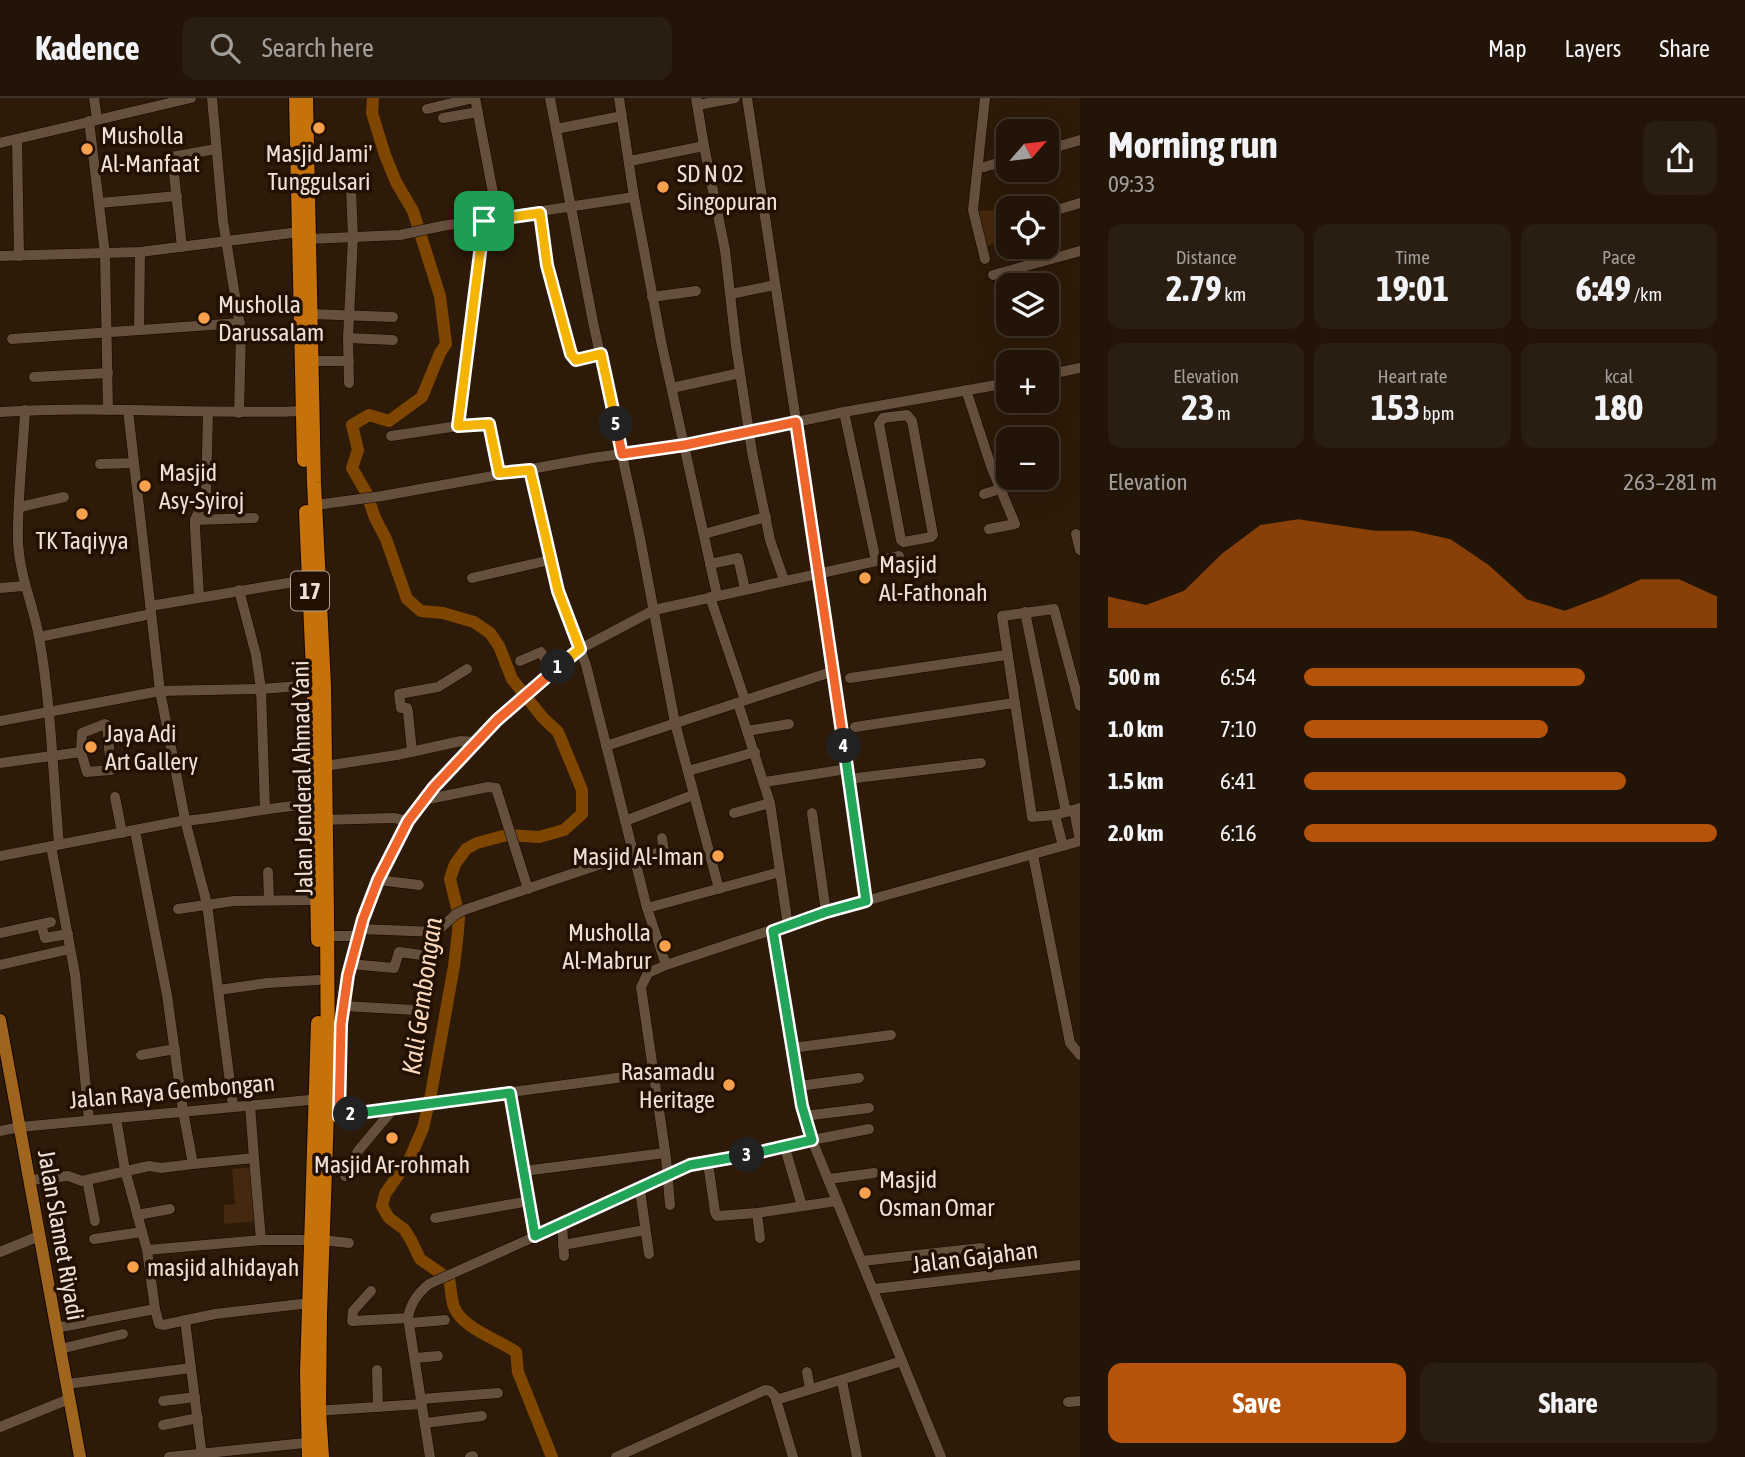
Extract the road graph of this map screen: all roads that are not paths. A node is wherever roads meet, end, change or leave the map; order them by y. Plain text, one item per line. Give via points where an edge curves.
1 (94, 98) edge
2 (191, 98) edge
3 (212, 98) edge
4 (296, 98) edge
5 (306, 98) edge
6 (474, 98) edge
7 (550, 98) edge
8 (619, 98) edge
9 (734, 98) edge
10 (747, 98) edge
11 (985, 98) edge
12 (149, 102) edge
13 (697, 102) edge
14 (426, 109) dead end
15 (478, 112) junction
16 (622, 116) junction
17 (443, 118) dead end
18 (93, 120) junction
19 (302, 124) junction
20 (556, 129) junction
21 (17, 139) junction
22 (1080, 140) edge
23 (0, 142) edge
24 (704, 146) junction
25 (1059, 146) edge
26 (216, 149) junction
27 (171, 157) dead end
28 (629, 161) junction
29 (996, 164) edge
30 (984, 167) dead end
31 (174, 174) dead end
32 (351, 189) dead end
33 (177, 196) junction
34 (634, 197) junction
35 (100, 203) junction
36 (1080, 204) edge
37 (571, 208) junction
38 (1059, 210) edge
39 (540, 213) junction
40 (498, 219) junction
41 (484, 221) junction
42 (304, 235) junction
43 (353, 237) junction
44 (226, 242) junction
45 (182, 247) junction
46 (1080, 251) edge
47 (140, 252) junction
48 (105, 254) junction
49 (0, 256) edge
50 (19, 256) junction
51 (985, 259) dead end
52 (993, 275) dead end
53 (775, 285) junction
54 (696, 291) dead end
55 (731, 294) junction
56 (652, 296) junction
57 (237, 309) junction
58 (306, 310) junction
59 (349, 316) junction
60 (393, 317) dead end
61 (240, 323) junction
62 (139, 330) junction
63 (108, 331) junction
64 (348, 338) junction
65 (12, 339) dead end
66 (393, 340) dead end
67 (601, 354) junction
68 (311, 361) junction
69 (349, 361) junction
70 (1080, 368) edge
71 (1059, 372) edge
72 (108, 373) junction
73 (740, 373) junction
74 (34, 377) dead end
75 (349, 383) dead end
76 (996, 385) edge
77 (672, 388) junction
78 (974, 389) junction
79 (894, 404) junction
80 (108, 410) junction
81 (128, 410) junction
82 (25, 411) junction
83 (307, 411) junction
84 (0, 412) edge
85 (208, 412) junction
86 (844, 412) junction
87 (239, 413) junction
88 (897, 415) junction
89 (796, 422) junction
90 (458, 426) junction
91 (749, 432) junction
92 (391, 436) dead end
93 (685, 445) junction
94 (622, 454) junction
95 (134, 463) junction
96 (100, 464) dead end
97 (530, 470) junction
98 (499, 473) junction
99 (996, 474) edge
100 (997, 490) edge
101 (1000, 490) edge
102 (984, 494) dead end
103 (64, 497) dead end
104 (316, 505) junction
105 (20, 507) junction
106 (766, 517) junction
107 (254, 518) dead end
108 (195, 520) junction
109 (989, 529) dead end
110 (704, 534) junction
111 (1076, 534) dead end
112 (1080, 550) edge
113 (899, 556) dead end
114 (550, 560) junction
115 (876, 561) junction
116 (710, 564) junction
117 (818, 572) junction
118 (472, 578) dead end
119 (314, 579) junction
120 (784, 580) junction
121 (24, 586) junction
122 (0, 588) edge
123 (745, 589) junction
124 (239, 590) junction
125 (199, 596) junction
126 (714, 596) junction
127 (150, 610) junction
128 (654, 610) junction
129 (1025, 612) junction
130 (39, 637) junction
131 (580, 649) junction
132 (1006, 655) junction
133 (520, 661) dead end
134 (467, 669) dead end
135 (552, 671) junction
136 (834, 671) junction
137 (850, 678) dead end
138 (314, 685) junction
139 (261, 689) junction
140 (160, 691) junction
141 (741, 702) junction
142 (1014, 702) junction
143 (1080, 706) edge
144 (49, 712) junction
145 (0, 720) edge
146 (675, 723) junction
147 (789, 724) dead end
148 (855, 727) dead end
149 (747, 731) junction
150 (476, 742) junction
151 (607, 746) junction
152 (81, 752) junction
153 (412, 752) junction
154 (755, 752) junction
155 (51, 757) junction
156 (0, 763) edge
157 (981, 763) dead end
158 (325, 766) junction
159 (688, 771) junction
160 (848, 774) junction
161 (765, 782) junction
162 (693, 795) junction
163 (115, 797) dead end
164 (424, 800) junction
165 (770, 803) junction
166 (320, 804) junction
167 (265, 809) junction
168 (1069, 811) edge
169 (734, 813) dead end
170 (812, 813) dead end
171 (321, 820) junction
172 (186, 821) junction
173 (408, 821) junction
174 (625, 821) junction
175 (135, 831) junction
176 (122, 833) junction
177 (662, 838) dead end
178 (1079, 838) edge
179 (1062, 841) junction
180 (55, 845) junction
181 (1033, 855) junction
182 (0, 856) edge
183 (635, 856) junction
184 (268, 872) dead end
185 (780, 872) junction
186 (378, 880) junction
187 (419, 885) dead end
188 (528, 889) junction
189 (719, 889) junction
190 (269, 900) junction
191 (317, 900) junction
192 (866, 901) junction
193 (207, 904) junction
194 (647, 908) junction
195 (178, 909) dead end
196 (826, 912) junction
197 (788, 926) junction
198 (773, 931) junction
199 (0, 933) edge
200 (359, 933) junction
201 (68, 934) junction
202 (327, 936) junction
203 (70, 949) junction
204 (429, 956) dead end
205 (350, 964) junction
206 (0, 965) edge
207 (666, 965) junction
208 (318, 981) junction
209 (219, 990) junction
210 (343, 1006) junction
211 (415, 1010) dead end
212 (0, 1020) edge
213 (891, 1035) dead end
214 (792, 1048) junction
215 (175, 1049) junction
216 (141, 1055) dead end
217 (1080, 1055) edge
218 (654, 1073) junction
219 (859, 1078) dead end
220 (799, 1086) junction
221 (510, 1093) junction
222 (322, 1099) junction
223 (250, 1105) junction
224 (233, 1107) junction
225 (394, 1108) junction
226 (869, 1108) dead end
227 (183, 1111) junction
228 (327, 1116) junction
229 (804, 1116) junction
230 (116, 1118) junction
231 (89, 1120) junction
232 (20, 1127) junction
233 (869, 1129) dead end
234 (0, 1131) edge
235 (812, 1140) junction
236 (785, 1148) junction
237 (666, 1155) junction
238 (254, 1158) junction
239 (708, 1163) junction
240 (193, 1164) junction
241 (690, 1165) junction
242 (125, 1170) junction
243 (524, 1171) junction
244 (874, 1173) dead end
245 (345, 1176) dead end
246 (668, 1177) junction
247 (829, 1179) junction
248 (30, 1180) junction
249 (87, 1180) junction
250 (640, 1190) junction
251 (529, 1201) junction
252 (837, 1201) junction
253 (670, 1205) dead end
254 (802, 1206) junction
255 (170, 1209) dead end
256 (757, 1213) junction
257 (137, 1215) junction
258 (435, 1218) dead end
259 (95, 1221) dead end
260 (562, 1224) junction
261 (646, 1230) junction
262 (142, 1232) junction
263 (39, 1236) junction
264 (535, 1236) junction
265 (760, 1238) dead end
266 (94, 1239) dead end
267 (261, 1240) junction
268 (317, 1240) junction
269 (349, 1243) dead end
270 (981, 1248) dead end
271 (146, 1250) junction
272 (0, 1252) edge
273 (649, 1254) dead end
274 (862, 1261) junction
275 (1080, 1265) edge
276 (874, 1289) junction
277 (371, 1291) dead end
278 (310, 1303) junction
279 (155, 1309) junction
280 (185, 1320) junction
281 (444, 1320) dead end
282 (409, 1321) junction
283 (56, 1328) junction
284 (123, 1334) dead end
285 (60, 1349) junction
286 (438, 1356) dead end
287 (415, 1359) junction
288 (902, 1361) junction
289 (191, 1368) junction
290 (377, 1370) dead end
291 (807, 1372) dead end
292 (842, 1381) junction
293 (67, 1384) junction
294 (810, 1390) junction
295 (498, 1393) dead end
296 (195, 1397) junction
297 (69, 1399) junction
298 (776, 1400) junction
299 (163, 1401) dead end
300 (1080, 1401) edge
301 (421, 1402) junction
302 (1068, 1402) dead end
303 (378, 1407) junction
304 (313, 1411) junction
305 (482, 1416) dead end
306 (198, 1418) junction
307 (425, 1423) junction
308 (163, 1425) dead end
309 (0, 1427) edge
310 (315, 1450) edge
311 (202, 1455) edge
312 (79, 1457) edge
313 (169, 1457) edge
314 (430, 1457) edge
315 (616, 1457) edge
316 (793, 1457) edge
317 (857, 1457) edge
318 (941, 1457) edge

1 - 18 street
2 - 12 street
3 - 26 street
4 - 19 highway, Jalan Jenderal Ahmad Yani / 17
5 - 19 highway, Jalan Jenderal Ahmad Yani / 17
6 - 14 street
6 - 15 street
7 - 20 street
8 - 16 street
9 - 13 street
10 - 53 street
11 - 51 street via 973,211
12 - 18 street
13 - 24 street
15 - 17 street
15 - 40 street
16 - 20 street
16 - 28 street
18 - 21 street
18 - 35 street
19 - 42 highway, Jalan Jenderal Ahmad Yani / 17
20 - 37 street
21 - 23 street
21 - 50 street
22 - 25 street
24 - 28 street
24 - 55 street
26 - 27 street
26 - 44 street
28 - 34 street
29 - 30 street
31 - 33 street
32 - 43 street
33 - 35 street
33 - 45 street
34 - 37 street
34 - 56 street
35 - 48 street
36 - 38 street
37 - 39 street
37 - 67 street
39 - 40 street
39 - 67 street via 547,265 571,354 576,360
40 - 41 street
41 - 43 street via 409,234
41 - 90 street
42 - 43 street
42 - 44 street
42 - 58 highway, Jalan Jenderal Ahmad Yani / 17
43 - 59 street
44 - 45 street
44 - 57 street
45 - 47 street
46 - 52 street
47 - 48 street
47 - 62 street
48 - 50 street
48 - 63 street
49 - 50 street
53 - 55 street
53 - 89 street
54 - 56 street
55 - 73 street
56 - 77 street
57 - 58 street
57 - 61 street
58 - 59 street
58 - 68 highway, Jalan Jenderal Ahmad Yani / 17
58 - 83 highway, Jalan Jenderal Ahmad Yani / 17
59 - 60 street
59 - 64 street
61 - 62 street
61 - 87 street
62 - 63 street
63 - 65 street
63 - 72 street
64 - 66 street
64 - 69 street
67 - 94 street
68 - 69 street
68 - 83 highway, Jalan Jenderal Ahmad Yani / 17
69 - 75 street
70 - 71 street
72 - 74 street
72 - 80 street
73 - 77 street
73 - 91 street
76 - 78 street
77 - 93 street
78 - 79 street
78 - 99 street
79 - 86 street
79 - 88 street
80 - 81 street
80 - 82 street
81 - 85 street
81 - 95 street
82 - 84 street
82 - 105 street
83 - 87 street
83 - 104 highway, Jalan Jenderal Ahmad Yani / 17
83 - 119 highway, Jalan Jenderal Ahmad Yani / 17
85 - 87 street
85 - 108 street via 206,495
86 - 89 street
86 - 115 street
88 - 88 street via 878,424 904,542 933,535 912,421 907,415
89 - 91 street
89 - 117 street
90 - 92 street
90 - 98 street via 489,424
91 - 93 street
91 - 106 street
93 - 94 street
93 - 110 street
94 - 97 street
94 - 128 street
95 - 96 street
95 - 127 street
97 - 98 street
97 - 114 street
98 - 104 street
100 - 102 street
101 - 109 street via 1014,524
103 - 105 street
104 - 119 highway, Jalan Jenderal Ahmad Yani / 17
105 - 121 street via 18,542
106 - 110 street
106 - 120 street
107 - 108 street
108 - 125 street
110 - 116 street
111 - 112 street
113 - 115 street
114 - 118 street
114 - 131 street
115 - 117 street
116 - 123 street via 738,558
116 - 126 street
117 - 120 street
117 - 136 street
119 - 124 street
119 - 138 highway, Jalan Jenderal Ahmad Yani / 17
119 - 158 highway, Jalan Jenderal Ahmad Yani / 17
120 - 123 street
121 - 122 street
121 - 130 street
123 - 126 street
124 - 125 street
124 - 139 street
125 - 127 street
126 - 128 street
126 - 141 street
127 - 130 street
127 - 140 street
128 - 131 street
128 - 146 street
129 - 132 street via 1002,616
129 - 143 street via 1054,609
129 - 168 street
130 - 144 street
131 - 135 street
131 - 151 street
132 - 137 street
132 - 142 street
133 - 135 street via 541,652
134 - 153 street via 438,687 399,694 400,706 408,712
135 - 150 street
136 - 141 street
136 - 160 street
138 - 139 street
138 - 166 highway, Jalan Jenderal Ahmad Yani / 17
139 - 140 street
139 - 167 street
140 - 144 street
140 - 172 street
141 - 146 street
141 - 149 street
142 - 148 street
142 - 168 street via 1032,817
144 - 145 street
144 - 155 street
146 - 151 street
146 - 159 street
147 - 149 street
149 - 154 street
150 - 153 street
150 - 164 street
151 - 174 street
152 - 152 street via 87,772 111,770 105,724 82,733
152 - 155 street
153 - 158 street
154 - 159 street
154 - 161 street
155 - 156 street
155 - 180 street
157 - 160 street
158 - 166 highway, Jalan Jenderal Ahmad Yani / 17
159 - 162 street
160 - 161 street
160 - 192 street
161 - 165 street
162 - 174 street
162 - 189 street
163 - 176 street
164 - 173 street
164 - 188 street via 493,787 498,790
165 - 169 street
165 - 185 street
166 - 167 street
166 - 171 highway, Jalan Jenderal Ahmad Yani / 17
167 - 172 street
168 - 178 street
168 - 179 street
170 - 196 street
171 - 173 street
171 - 191 highway, Jalan Jenderal Ahmad Yani / 17
171 - 202 highway, Jalan Jenderal Ahmad Yani / 17
172 - 175 street
172 - 193 street
173 - 186 street
174 - 183 street
175 - 176 street
175 - 215 street
176 - 180 street
177 - 183 street via 664,850
178 - 179 street
178 - 179 street via 1075,827 1069,825 1061,830
179 - 181 street
180 - 182 street
180 - 201 street
181 - 192 street
181 - 217 street via 1069,1043
183 - 188 street
183 - 194 street
184 - 190 street
185 - 189 street
185 - 197 street
186 - 187 street
186 - 200 street
188 - 200 street via 460,912 442,929 429,933
189 - 194 street
190 - 191 street
190 - 193 street
191 - 208 highway, Jalan Jenderal Ahmad Yani / 17
192 - 196 street
193 - 195 street
193 - 209 street
194 - 207 street
196 - 197 street
197 - 198 street
198 - 207 street
198 - 214 street
199 - 201 street via 46,923 46,939
200 - 202 street
200 - 205 street
201 - 203 street
202 - 222 highway, Jalan Jenderal Ahmad Yani / 17
203 - 206 street
203 - 231 street
204 - 205 street via 399,952 394,968
205 - 210 street
207 - 218 street via 648,973 641,987
208 - 209 street
208 - 222 highway, Jalan Jenderal Ahmad Yani / 17
209 - 224 street
210 - 211 street
210 - 228 street
212 - 232 main road, Jalan Slamet Riyadi
213 - 214 street
214 - 220 street
215 - 216 street
215 - 227 street
218 - 221 street
218 - 237 street
219 - 220 street
220 - 229 street
221 - 225 street
221 - 243 street
222 - 223 street, Jalan Raya Gembongan
222 - 228 highway, Jalan Jenderal Ahmad Yani / 17
223 - 224 street, Jalan Raya Gembongan
223 - 238 street
224 - 227 street, Jalan Raya Gembongan
225 - 228 street
225 - 245 street via 358,1151
226 - 229 street
227 - 230 street, Jalan Raya Gembongan
227 - 240 street
228 - 268 highway, Jalan Jenderal Ahmad Yani / 17
229 - 235 street
230 - 231 street, Jalan Raya Gembongan
230 - 242 street
231 - 232 street, Jalan Raya Gembongan
232 - 234 street, Jalan Raya Gembongan
232 - 248 main road, Jalan Slamet Riyadi
233 - 235 street
235 - 236 street
235 - 247 street
236 - 239 street
236 - 254 street
237 - 241 street
237 - 243 street
237 - 246 street
238 - 240 street
238 - 267 street
239 - 241 street
239 - 256 street via 718,1216
240 - 242 street
241 - 246 street
242 - 249 street
242 - 257 street
243 - 251 street
244 - 247 street
246 - 250 street
246 - 253 street
247 - 252 street
248 - 249 street via 68,1176
248 - 263 main road, Jalan Slamet Riyadi
249 - 259 street
250 - 260 street
250 - 261 street
251 - 258 street
251 - 264 street
252 - 254 street
252 - 274 street
254 - 256 street
255 - 257 street
256 - 265 street
257 - 262 street
260 - 261 street via 563,1251
260 - 264 street
261 - 273 street
262 - 266 street
262 - 271 street
263 - 272 street
263 - 283 main road, Jalan Slamet Riyadi
264 - 282 street via 429,1284 416,1295
267 - 268 street
267 - 271 street
268 - 269 street
268 - 278 highway, Jalan Jenderal Ahmad Yani / 17
268 - 304 highway, Jalan Jenderal Ahmad Yani / 17
270 - 274 street
271 - 279 street
274 - 276 street
275 - 276 street, Jalan Gajahan
276 - 288 street
277 - 282 street via 353,1311 352,1321
278 - 280 street
278 - 304 highway, Jalan Jenderal Ahmad Yani / 17
279 - 280 street via 160,1325
279 - 283 street
280 - 289 street
281 - 282 street
282 - 287 street
283 - 285 main road, Jalan Slamet Riyadi
284 - 285 street
285 - 293 main road, Jalan Slamet Riyadi
286 - 287 street
287 - 301 street
288 - 292 street
288 - 318 street
289 - 293 street
289 - 296 street
290 - 303 street
291 - 294 street
292 - 294 street
292 - 317 street
293 - 297 main road, Jalan Slamet Riyadi
294 - 298 street
295 - 301 street
296 - 299 street
296 - 306 street
297 - 309 street
297 - 312 main road, Jalan Slamet Riyadi
298 - 315 street via 770,1391 762,1391
298 - 316 street
300 - 302 street
301 - 303 street
301 - 307 street
303 - 304 street
304 - 310 highway, Jalan Jenderal Ahmad Yani / 17
305 - 307 street
306 - 308 street
306 - 311 street
307 - 314 street
310 - 311 street
311 - 313 street

